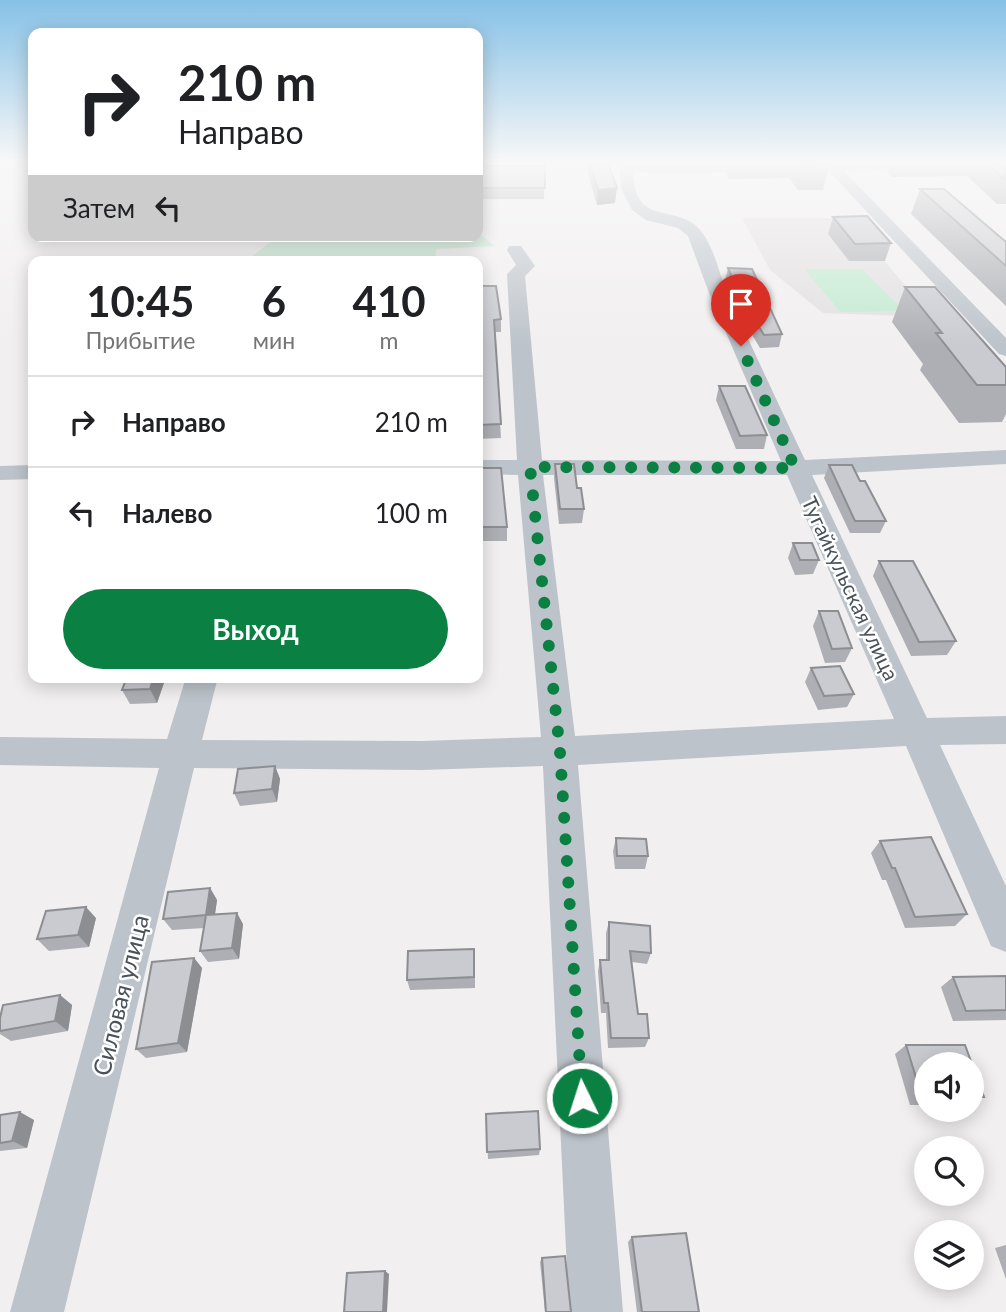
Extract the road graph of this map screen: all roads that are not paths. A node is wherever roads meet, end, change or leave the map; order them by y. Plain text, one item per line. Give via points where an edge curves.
1 (678, 224) edge
2 (887, 224) edge
3 (515, 250) dead end
4 (1006, 350) edge
5 (1006, 457) edge
6 (483, 467) edge
7 (530, 467) junction
8 (795, 468) junction
9 (28, 472) edge
10 (0, 473) edge
11 (200, 683) edge
12 (919, 730) junction
13 (1006, 730) edge
14 (0, 751) edge
15 (560, 752) junction
16 (180, 753) junction
17 (1006, 932) edge
18 (37, 1312) edge
19 (596, 1312) edge

1 - 8 street, Тугайкульская улица via 696,234
2 - 4 street
3 - 7 street via 526,267 516,274
5 - 8 street
6 - 7 street
7 - 8 street
7 - 15 street
8 - 12 street, Тугайкульская улица
9 - 10 street
11 - 16 street, Силовая улица
12 - 13 street
12 - 15 street
12 - 17 street, Тугайкульская улица
14 - 16 street
15 - 16 street
15 - 19 street
16 - 18 street, Силовая улица

